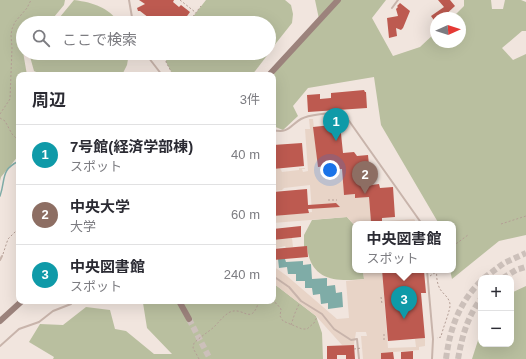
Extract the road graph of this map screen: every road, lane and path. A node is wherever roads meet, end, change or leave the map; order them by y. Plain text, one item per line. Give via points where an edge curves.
1 (31, 0) edge
2 (129, 0) edge
3 (180, 0) edge
4 (338, 0) edge
5 (398, 0) edge
6 (201, 6) dead end
7 (392, 8) dead end
8 (196, 12) junction
9 (20, 16) edge
10 (132, 16) edge
11 (193, 16) edge
12 (16, 21) edge
13 (150, 60) edge
14 (166, 60) edge
15 (160, 72) edge
16 (171, 72) edge
17 (272, 72) edge
18 (0, 114) edge
19 (0, 118) edge
20 (276, 131) edge
21 (16, 138) edge
22 (328, 200) dead end
23 (337, 200) dead end
24 (526, 216) edge
25 (420, 221) edge
26 (501, 224) dead end
27 (16, 231) edge
28 (468, 235) dead end
29 (456, 244) edge
30 (2, 256) joint
31 (0, 260) edge
32 (428, 273) edge
33 (434, 273) edge
34 (437, 273) edge
35 (276, 278) edge
36 (428, 278) junction
37 (381, 297) dead end
38 (276, 303) edge
39 (300, 303) dead end
40 (19, 304) edge
41 (71, 304) edge
42 (181, 304) edge
43 (258, 304) edge
44 (382, 304) dead end
45 (317, 317) dead end
46 (189, 319) tunnel mouth
47 (0, 321) edge
48 (291, 325) junction
49 (384, 334) dead end
50 (433, 339) junction
51 (384, 342) dead end
52 (0, 346) edge
53 (362, 348) dead end
54 (354, 349) dead end
55 (200, 359) edge
56 (359, 359) edge
57 (432, 359) edge

1 - 9 path
2 - 10 lane
3 - 8 path
4 - 17 street
5 - 7 lane
6 - 8 path
8 - 11 path
12 - 18 path via 11,34 10,99
13 - 15 lane
14 - 16 path
19 - 21 path via 5,121
20 - 25 lane via 283,132 300,119 309,116 338,114 347,118
22 - 23 path
24 - 26 path
27 - 30 path via 8,239
28 - 29 path
30 - 31 lane
32 - 36 lane
33 - 36 path
34 - 50 path via 439,287 450,304 441,337
35 - 56 lane via 289,287 301,301 322,314 334,329 351,340 357,339
36 - 50 lane
37 - 44 path
38 - 48 path via 281,309 280,316 283,321
39 - 48 path
40 - 47 street
41 - 52 lane via 53,311 39,322 19,329
42 - 46 street
43 - 55 path via 253,313 229,313 194,343 193,348
45 - 48 path via 307,329
49 - 51 path
50 - 57 lane
53 - 54 path, bridge

